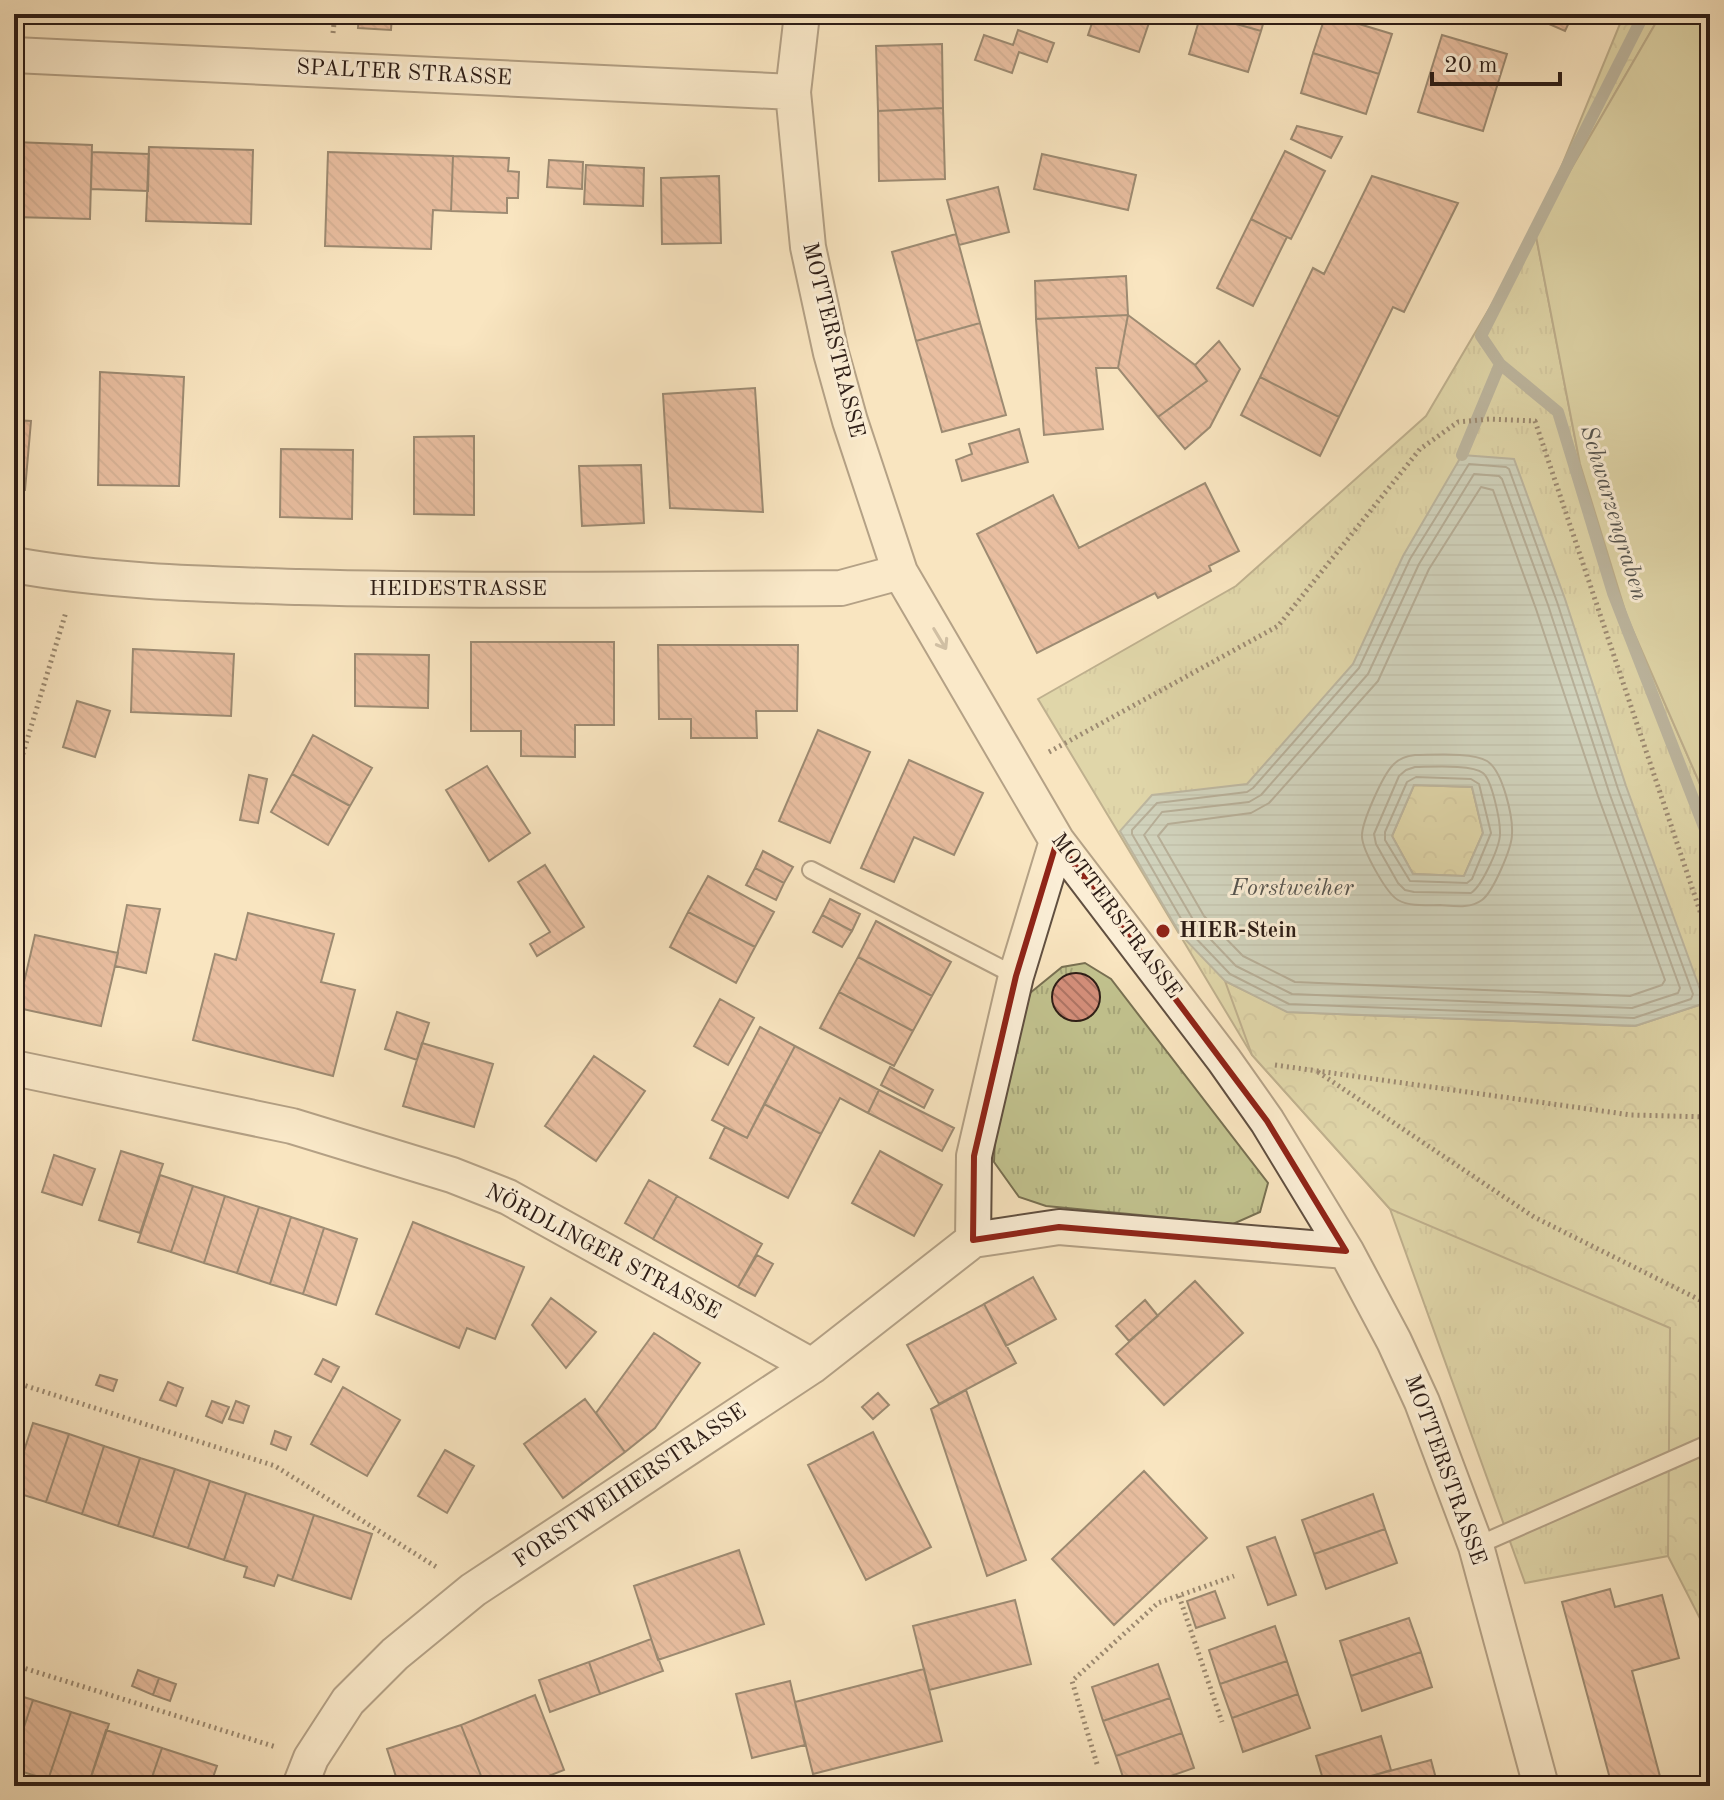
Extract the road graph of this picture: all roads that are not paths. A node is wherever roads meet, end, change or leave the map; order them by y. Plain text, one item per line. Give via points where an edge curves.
1 (802, 14) edge
2 (14, 55) edge
3 (793, 92) junction
4 (14, 565) edge
5 (900, 572) junction
6 (1057, 841) junction
7 (811, 870) dead end
8 (1016, 976) junction
9 (14, 1068) edge
10 (973, 1240) junction
11 (1346, 1251) junction
12 (812, 1366) junction
13 (1710, 1443) edge
14 (1476, 1546) junction
15 (306, 1772) edge
16 (1541, 1786) edge

1 - 3 street, MOTTERSTRASSE
2 - 3 street, SPALTER STRASSE
3 - 5 street, MOTTERSTRASSE via 808,247 828,338
4 - 5 street, HEIDESTRASSE via 78,576 192,584 365,589 841,588
5 -> 6 street, MOTTERSTRASSE
6 - 8 street
6 - 11 street, MOTTERSTRASSE via 1267,1121
7 - 8 lane
8 - 10 street via 974,1156
9 - 12 street, NÖRDLINGER STRASSE via 292,1126 452,1175 508,1197
10 - 11 street, FORSTWEIHERSTRASSE via 1059,1227
10 - 12 street, FORSTWEIHERSTRASSE
11 - 14 street, MOTTERSTRASSE via 1422,1402
12 - 15 street, FORSTWEIHERSTRASSE via 473,1590 348,1701
13 - 14 lane
14 - 16 street, MOTTERSTRASSE

